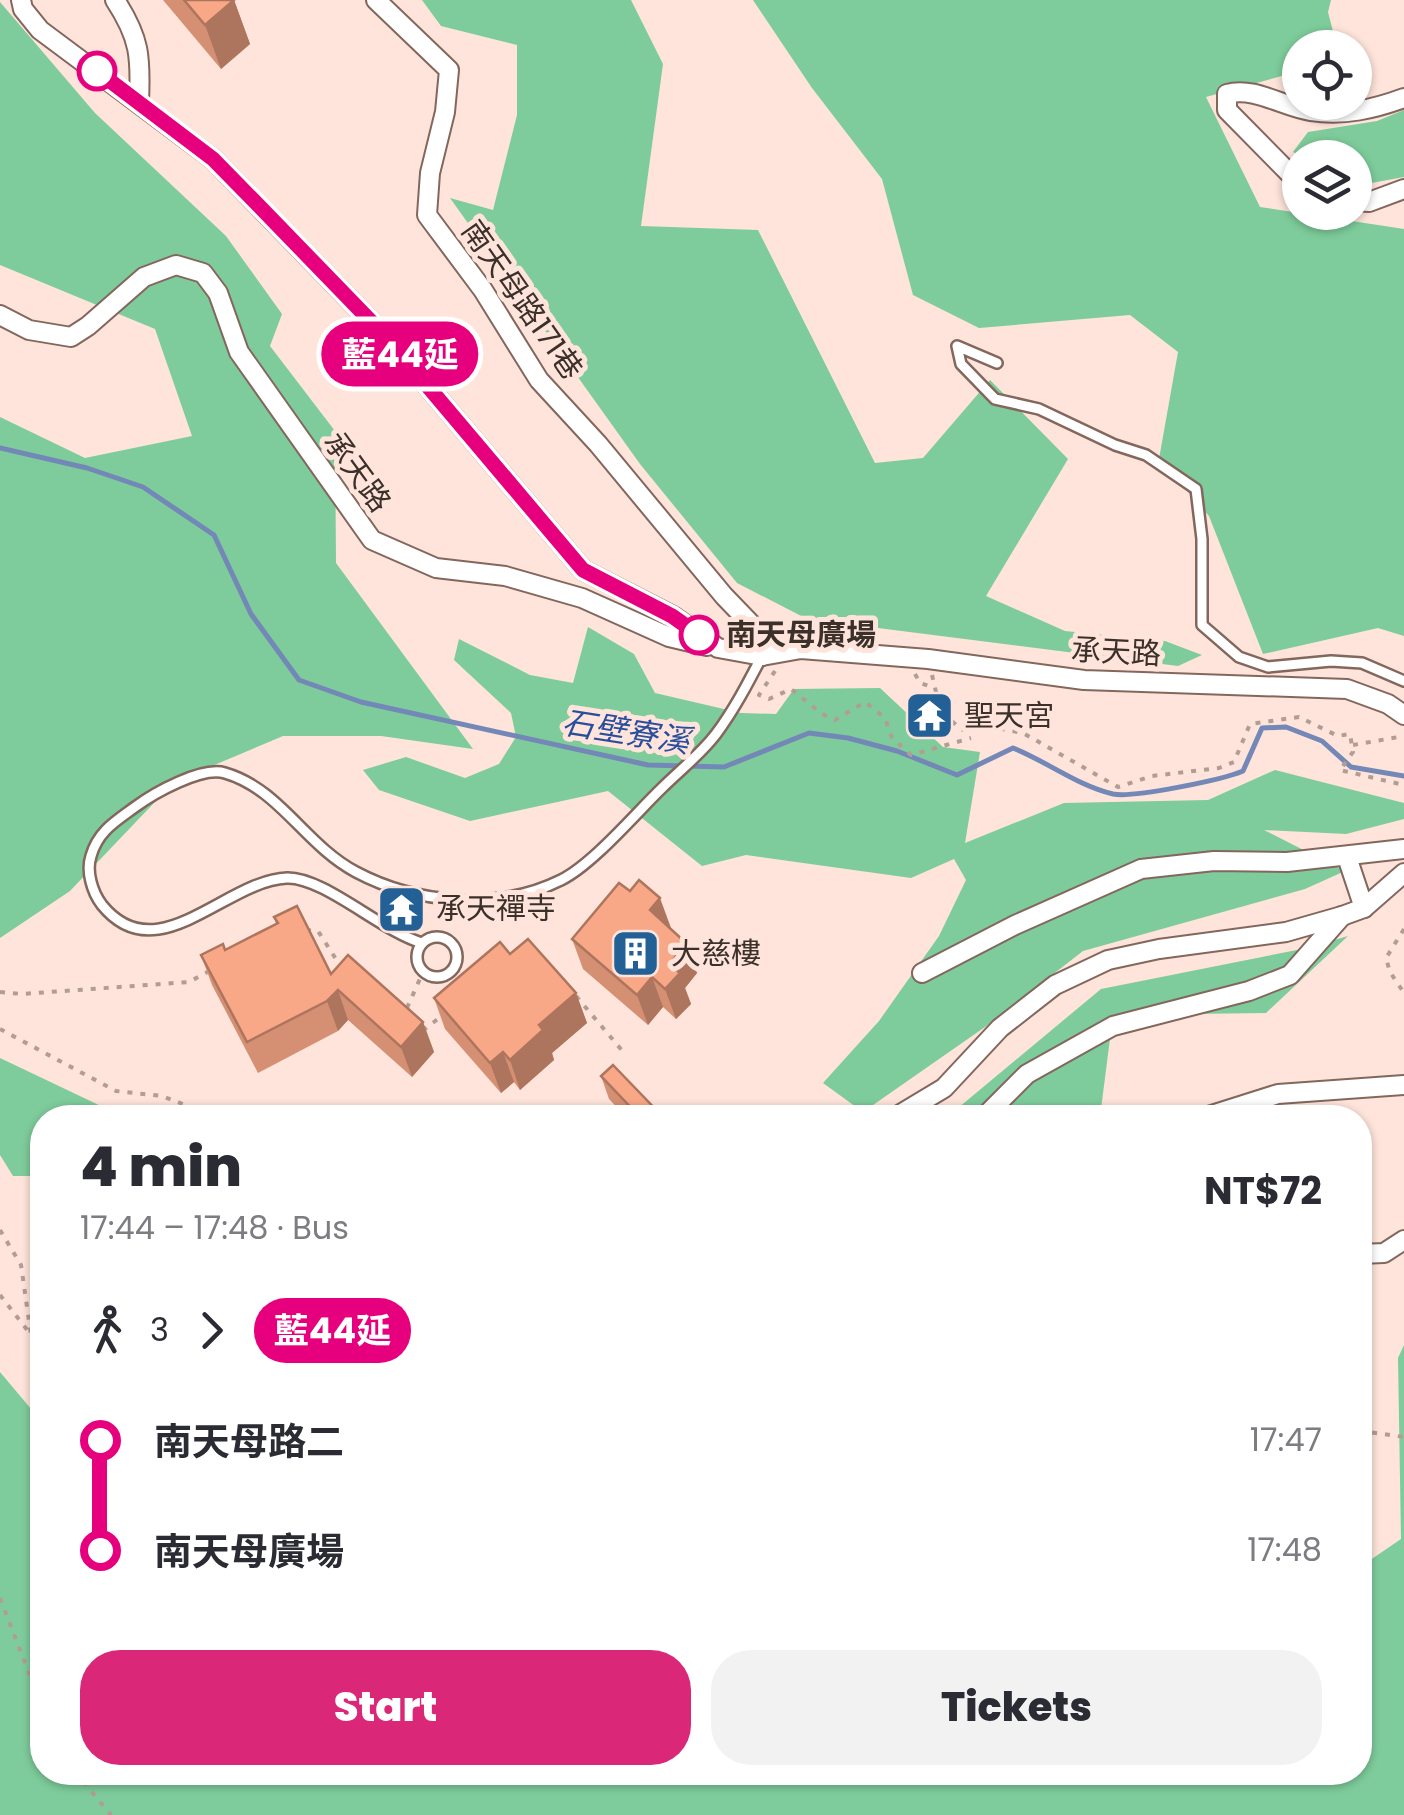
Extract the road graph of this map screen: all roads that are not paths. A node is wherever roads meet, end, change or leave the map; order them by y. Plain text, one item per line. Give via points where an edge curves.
1 (21, 0) edge
2 (115, 0) edge
3 (376, 0) edge
4 (1404, 98) edge
5 (140, 102) junction
6 (1282, 166) edge
7 (1404, 189) edge
8 (1372, 201) edge
9 (0, 315) edge
10 (997, 363) dead end
11 (718, 648) junction
12 (762, 656) junction
13 (1404, 680) edge
14 (1396, 699) edge
15 (1404, 715) edge
16 (1404, 849) edge
17 (1348, 856) junction
18 (1404, 873) edge
19 (1364, 908) junction
20 (1342, 916) junction
21 (422, 943) junction
22 (922, 972) dead end
23 (1404, 1084) edge
24 (916, 1105) edge
25 (996, 1105) edge
26 (1243, 1105) edge
27 (1404, 1240) edge
28 (1372, 1254) edge

1 - 5 street via 40,30
2 - 5 street via 141,59
3 - 12 street, 南天母路171巷 via 449,70 427,215 539,380 751,624
4 - 6 street via 1335,114 1240,90 1227,94 1228,110
5 - 11 street via 213,159 374,324 583,570
7 - 8 street
9 - 11 street, 承天路 via 29,330 71,337 144,276 176,265 204,273 218,292 239,352 372,540 436,568 505,576 582,598 669,637
10 - 13 lane via 957,346 960,364 995,399 1038,408 1146,455 1196,489 1202,624 1239,657 1268,667 1362,663
11 - 12 street, 承天路
12 - 14 street, 承天路 via 801,649 1084,680 1348,689
12 - 21 lane via 714,737 598,850 564,878 528,893 462,900 410,895 316,846 264,791 222,771 195,775 146,800 104,828 92,852 88,870 99,902 116,920 142,931 180,924 256,884 288,878 311,882
14 - 15 street, 承天路
16 - 17 street
17 - 19 street
17 - 22 street via 1141,869
18 - 19 street
19 - 20 street
20 - 24 street via 1286,932 1108,960 1055,984 1000,1028 944,1088
20 - 25 street via 1290,976 1113,1026 1026,1074
21 - 21 lane via 440,937 452,944 457,956 448,973 423,972 417,961
23 - 26 street via 1278,1094
27 - 28 street

